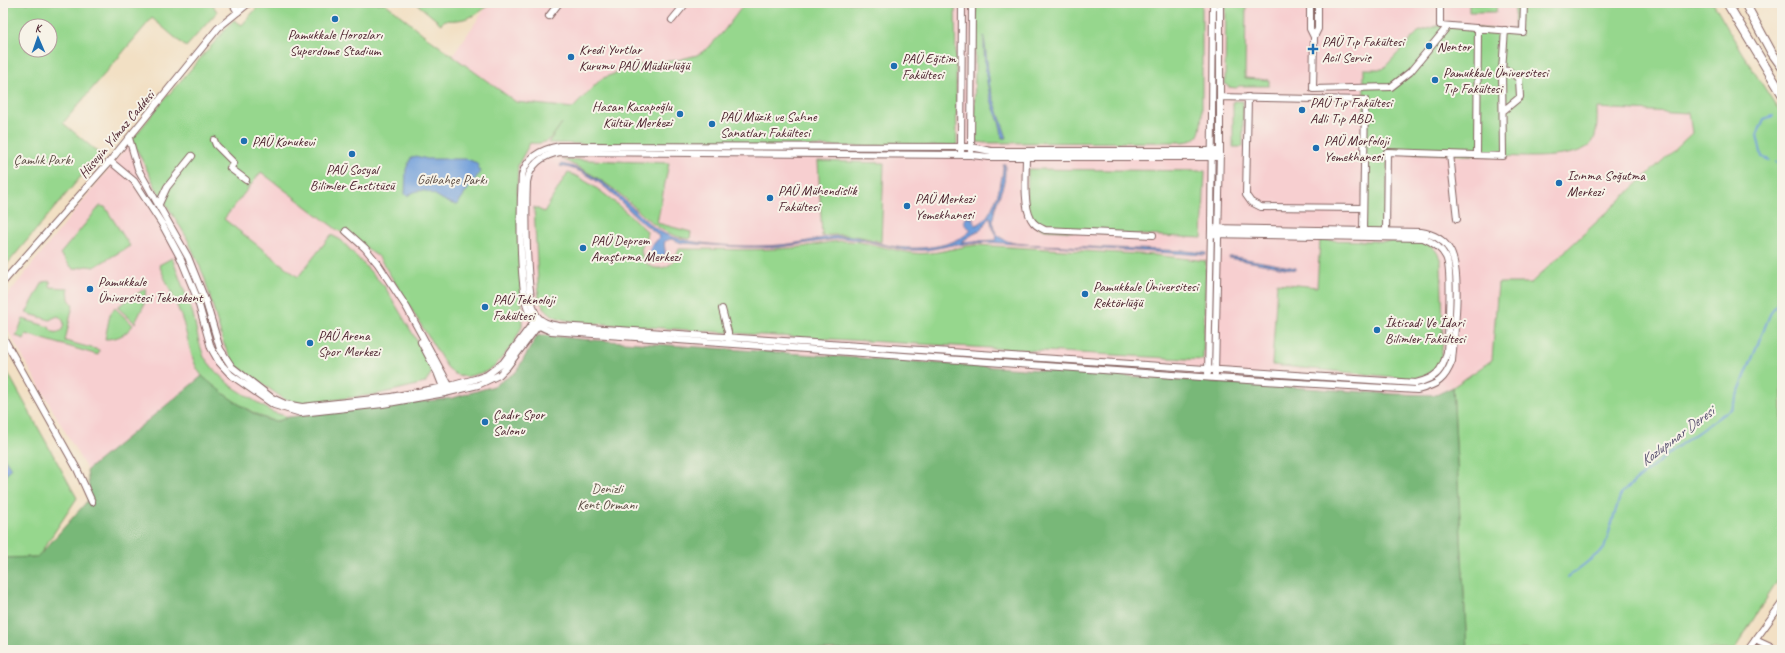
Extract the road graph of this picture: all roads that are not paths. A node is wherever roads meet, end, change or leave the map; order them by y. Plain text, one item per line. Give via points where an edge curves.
1 (232, 3) edge
2 (249, 3) edge
3 (559, 3) edge
4 (686, 3) edge
5 (962, 3) edge
6 (972, 3) edge
7 (1213, 3) edge
8 (1220, 3) edge
9 (1310, 3) edge
10 (1318, 3) edge
11 (1440, 3) edge
12 (1524, 3) edge
13 (1727, 3) edge
14 (1745, 3) edge
15 (238, 12) junction
16 (549, 16) dead end
17 (672, 20) dead end
18 (1448, 26) junction
19 (1478, 28) junction
20 (1505, 30) junction
21 (1314, 37) junction
22 (1782, 68) edge
23 (1502, 70) junction
24 (1782, 94) edge
25 (1220, 97) junction
26 (1248, 97) junction
27 (1503, 111) junction
28 (129, 138) junction
29 (214, 140) dead end
30 (707, 147) junction
31 (961, 147) junction
32 (971, 147) junction
33 (706, 154) junction
34 (1212, 154) junction
35 (1220, 154) junction
36 (1450, 154) junction
37 (961, 155) junction
38 (971, 155) junction
39 (1477, 155) junction
40 (192, 156) dead end
41 (1026, 157) junction
42 (110, 161) junction
43 (246, 180) dead end
44 (159, 204) junction
45 (1363, 208) junction
46 (1457, 219) dead end
47 (1211, 231) junction
48 (1363, 231) junction
49 (1386, 231) junction
50 (1219, 232) junction
51 (1153, 235) dead end
52 (3, 282) edge
53 (722, 309) dead end
54 (538, 321) junction
55 (3, 337) edge
56 (728, 338) junction
57 (1208, 369) junction
58 (1216, 370) junction
59 (1207, 377) junction
60 (1215, 378) junction
61 (447, 390) junction
62 (92, 502) dead end
63 (1782, 603) edge
64 (1755, 640) junction
65 (1748, 650) edge
66 (1777, 650) edge

1 - 15 street
2 - 15 street, Hüseyin Yılmaz Caddesi
3 - 16 street
4 - 17 street
5 - 31 street
6 - 32 street
7 - 34 street
8 - 25 street
9 - 21 street via 1310,29
10 - 21 street via 1318,29
11 - 18 street via 1440,25
12 - 20 street via 1523,32
13 - 24 main road
14 - 22 main road
15 - 28 street, Hüseyin Yılmaz Caddesi via 218,28
18 - 19 street
18 - 21 street via 1410,72 1391,87 1313,89
19 - 20 street
19 - 39 street
20 - 23 street
23 - 27 street
23 - 27 street via 1509,71 1519,80 1520,91 1520,97
25 - 26 street
25 - 35 street
26 - 45 street via 1246,195 1251,202 1261,207
26 - 45 street via 1365,100
27 - 39 street via 1503,156
28 - 42 street, Hüseyin Yılmaz Caddesi
28 - 44 street via 138,169
29 - 43 street via 216,146 234,163 230,168
30 - 31 street
30 - 33 street
30 - 54 street via 560,146 546,148 529,161 522,175 521,246 526,306
31 - 32 street
31 - 37 street
32 - 34 street via 991,151
32 - 38 street
33 - 37 street
33 - 54 street via 560,152 551,154 534,165 527,182 527,245 532,304
34 - 35 street
34 - 41 street
34 - 47 street
35 - 50 street
36 - 39 street
36 - 46 street
36 - 49 street via 1388,152
37 - 38 street
38 - 41 street
40 - 44 street via 167,187
41 - 51 street via 1028,210 1036,226 1045,230
42 - 52 street, Hüseyin Yılmaz Caddesi
42 - 61 street via 134,181 181,259 197,298 211,348 219,362 231,375 274,406 301,413 383,404
44 - 61 street via 188,257 206,302 220,349 232,367 272,398 285,404 302,407
45 - 48 street
47 - 50 street
47 - 57 street
48 - 49 street
48 - 50 street
49 - 60 street via 1429,233 1441,240 1453,256 1456,277 1452,361 1440,382 1417,390
50 - 58 street
50 - 58 street via 1423,238 1440,248 1447,258 1449,273 1447,352 1444,365 1438,374 1428,380 1416,383
53 - 56 street
54 - 56 street via 559,326
54 - 59 street via 560,333
54 - 61 street via 496,369
55 - 62 street via 77,469
56 - 57 street
57 - 58 street
57 - 59 street
58 - 60 street
59 - 60 street
61 - 61 street via 407,308 378,264 346,231 374,265 404,311
63 - 64 street
64 - 65 street
64 - 66 street

